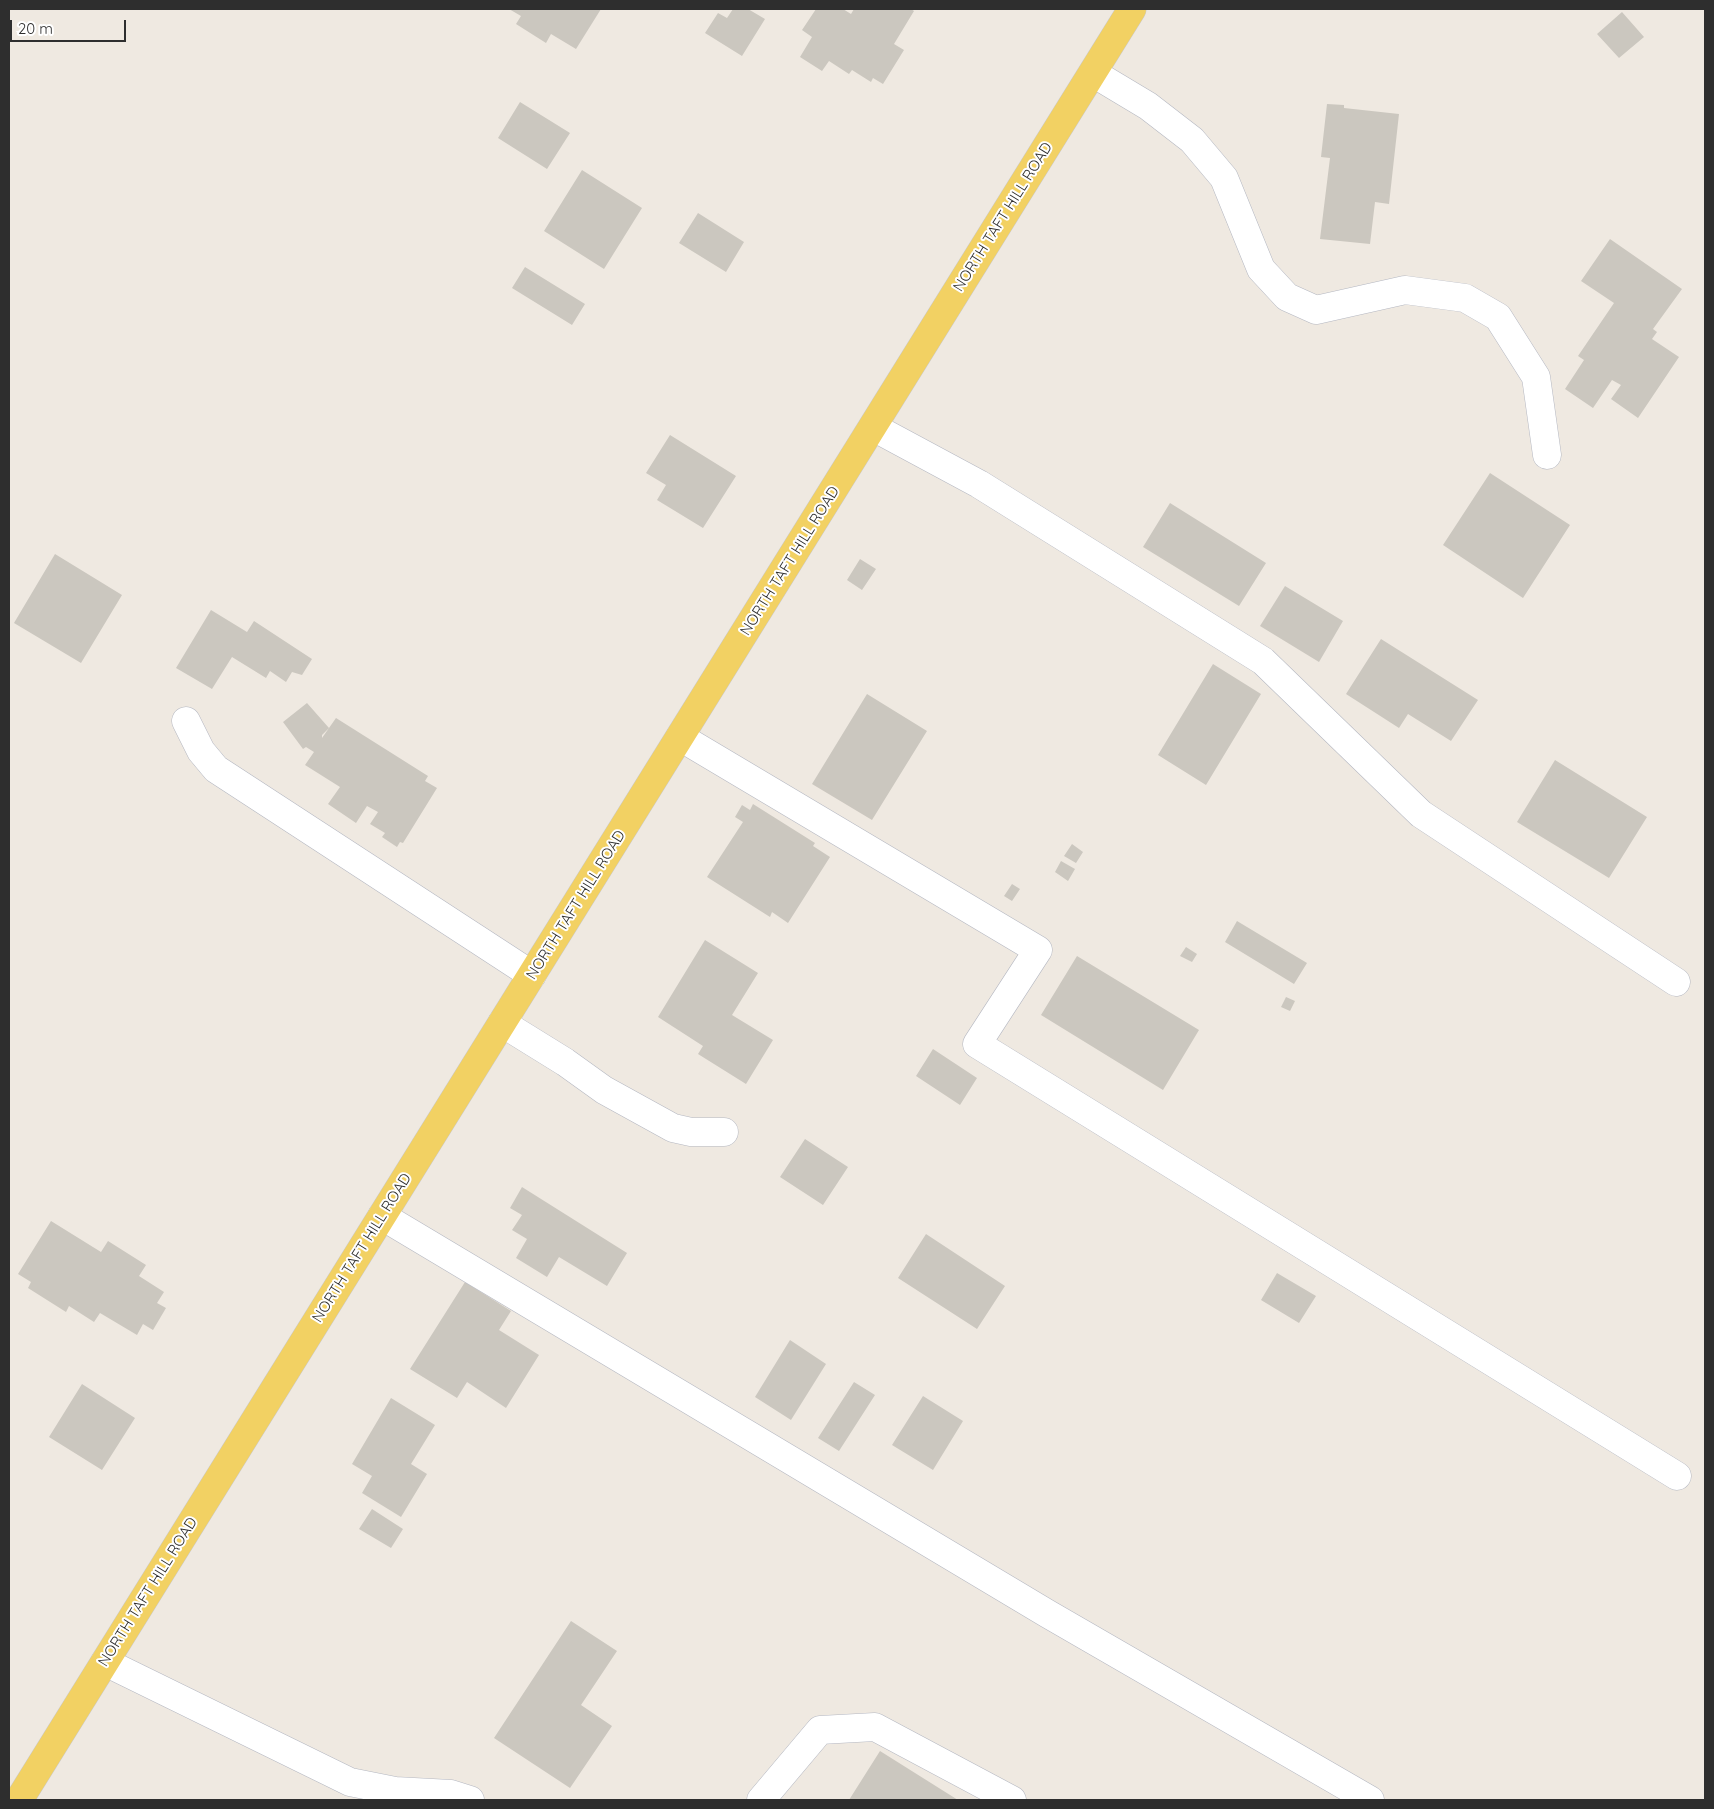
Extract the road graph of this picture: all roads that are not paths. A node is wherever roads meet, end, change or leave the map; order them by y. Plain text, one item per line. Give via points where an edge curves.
1 (1132, 9) edge
2 (1093, 73) junction
3 (873, 427) junction
4 (1547, 455) dead end
5 (186, 722) dead end
6 (680, 737) junction
7 (532, 976) junction
8 (1676, 982) dead end
9 (502, 1023) junction
10 (724, 1132) dead end
11 (382, 1216) junction
12 (1676, 1476) dead end
13 (105, 1662) junction
14 (19, 1800) edge
15 (470, 1800) edge
16 (761, 1800) edge
17 (1012, 1800) edge
18 (1370, 1800) edge

1 - 2 main road, NORTH TAFT HILL ROAD
2 - 3 main road, NORTH TAFT HILL ROAD
2 - 4 lane via 1148,106 1192,140 1224,178 1261,269 1287,297 1316,310 1404,290 1465,298 1498,317 1536,377
3 - 6 main road, NORTH TAFT HILL ROAD
3 - 8 lane via 979,484 1263,661 1420,814
5 - 7 lane via 201,751 216,769
6 - 7 main road, NORTH TAFT HILL ROAD
6 - 12 lane via 1038,950 977,1044
7 - 9 main road, NORTH TAFT HILL ROAD
9 - 10 lane via 604,1090 673,1128 691,1132
9 - 11 main road, NORTH TAFT HILL ROAD
11 - 13 main road, NORTH TAFT HILL ROAD
11 - 18 lane via 1048,1614
13 - 14 main road, NORTH TAFT HILL ROAD
13 - 15 lane via 350,1782 395,1791 451,1794
16 - 17 lane via 820,1730 875,1727

